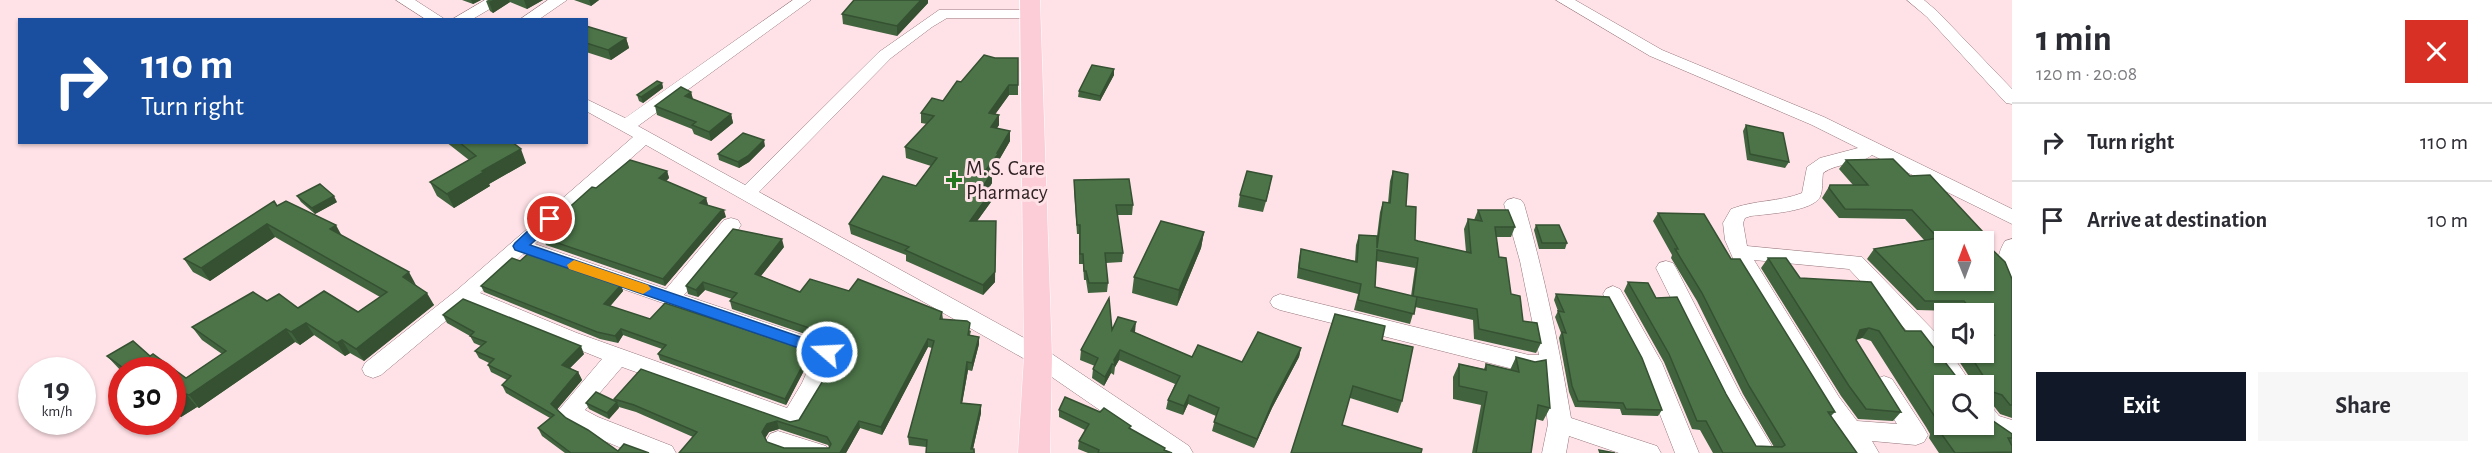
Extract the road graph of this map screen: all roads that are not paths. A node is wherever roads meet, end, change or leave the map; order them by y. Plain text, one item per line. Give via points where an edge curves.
1 (404, 0) edge
2 (497, 0) edge
3 (559, 0) edge
4 (803, 0) edge
5 (1564, 0) edge
6 (1915, 0) edge
7 (1030, 6) edge
8 (436, 18) edge
9 (462, 18) edge
10 (529, 18) edge
11 (2012, 99) edge
12 (588, 105) edge
13 (626, 126) junction
14 (644, 137) junction
15 (1871, 147) junction
16 (747, 194) junction
17 (1514, 204) dead end
18 (2012, 218) edge
19 (731, 225) dead end
20 (520, 246) junction
21 (2012, 246) edge
22 (1740, 252) junction
23 (1666, 268) dead end
24 (2012, 284) edge
25 (1613, 294) dead end
26 (464, 295) junction
27 (670, 298) junction
28 (1280, 302) dead end
29 (1038, 356) junction
30 (616, 357) junction
31 (1551, 362) junction
32 (1874, 368) edge
33 (373, 369) dead end
34 (1954, 375) edge
35 (792, 419) junction
36 (1560, 424) junction
37 (1994, 425) edge
38 (1850, 430) junction
39 (2012, 437) edge
40 (774, 447) edge
41 (664, 453) edge
42 (818, 453) edge
43 (1034, 453) edge
44 (1181, 453) edge
45 (1554, 453) edge
46 (1649, 453) edge
47 (1687, 453) edge
48 (1764, 453) edge
49 (1867, 453) edge

1 - 8 street
2 - 9 street
3 - 10 street
4 - 13 street
5 - 15 street via 1656,53
6 - 11 street
7 - 16 street via 944,13 885,55
7 - 29 main road
12 - 13 street
13 - 14 street
14 - 16 street
14 - 20 street
15 - 18 street
15 - 22 street via 1861,155 1820,166 1814,171 1811,196 1790,206 1738,214 1734,223
16 - 29 street
17 - 31 street
19 - 27 street
20 - 26 street
20 - 27 street
21 - 24 street via 2007,258
22 - 34 street via 1855,262 1928,339
22 - 38 street via 1795,347
23 - 48 street via 1733,401
25 - 47 street via 1651,363
26 - 30 street
26 - 33 street
27 - 35 street via 827,352
28 - 31 street via 1529,364
29 - 43 main road
29 - 44 street
30 - 35 street
30 - 41 street via 569,412
31 - 36 street
32 - 38 street via 1916,435
35 - 40 street
36 - 45 street
36 - 46 street
37 - 39 street via 2003,426
38 - 49 street
40 - 42 street

